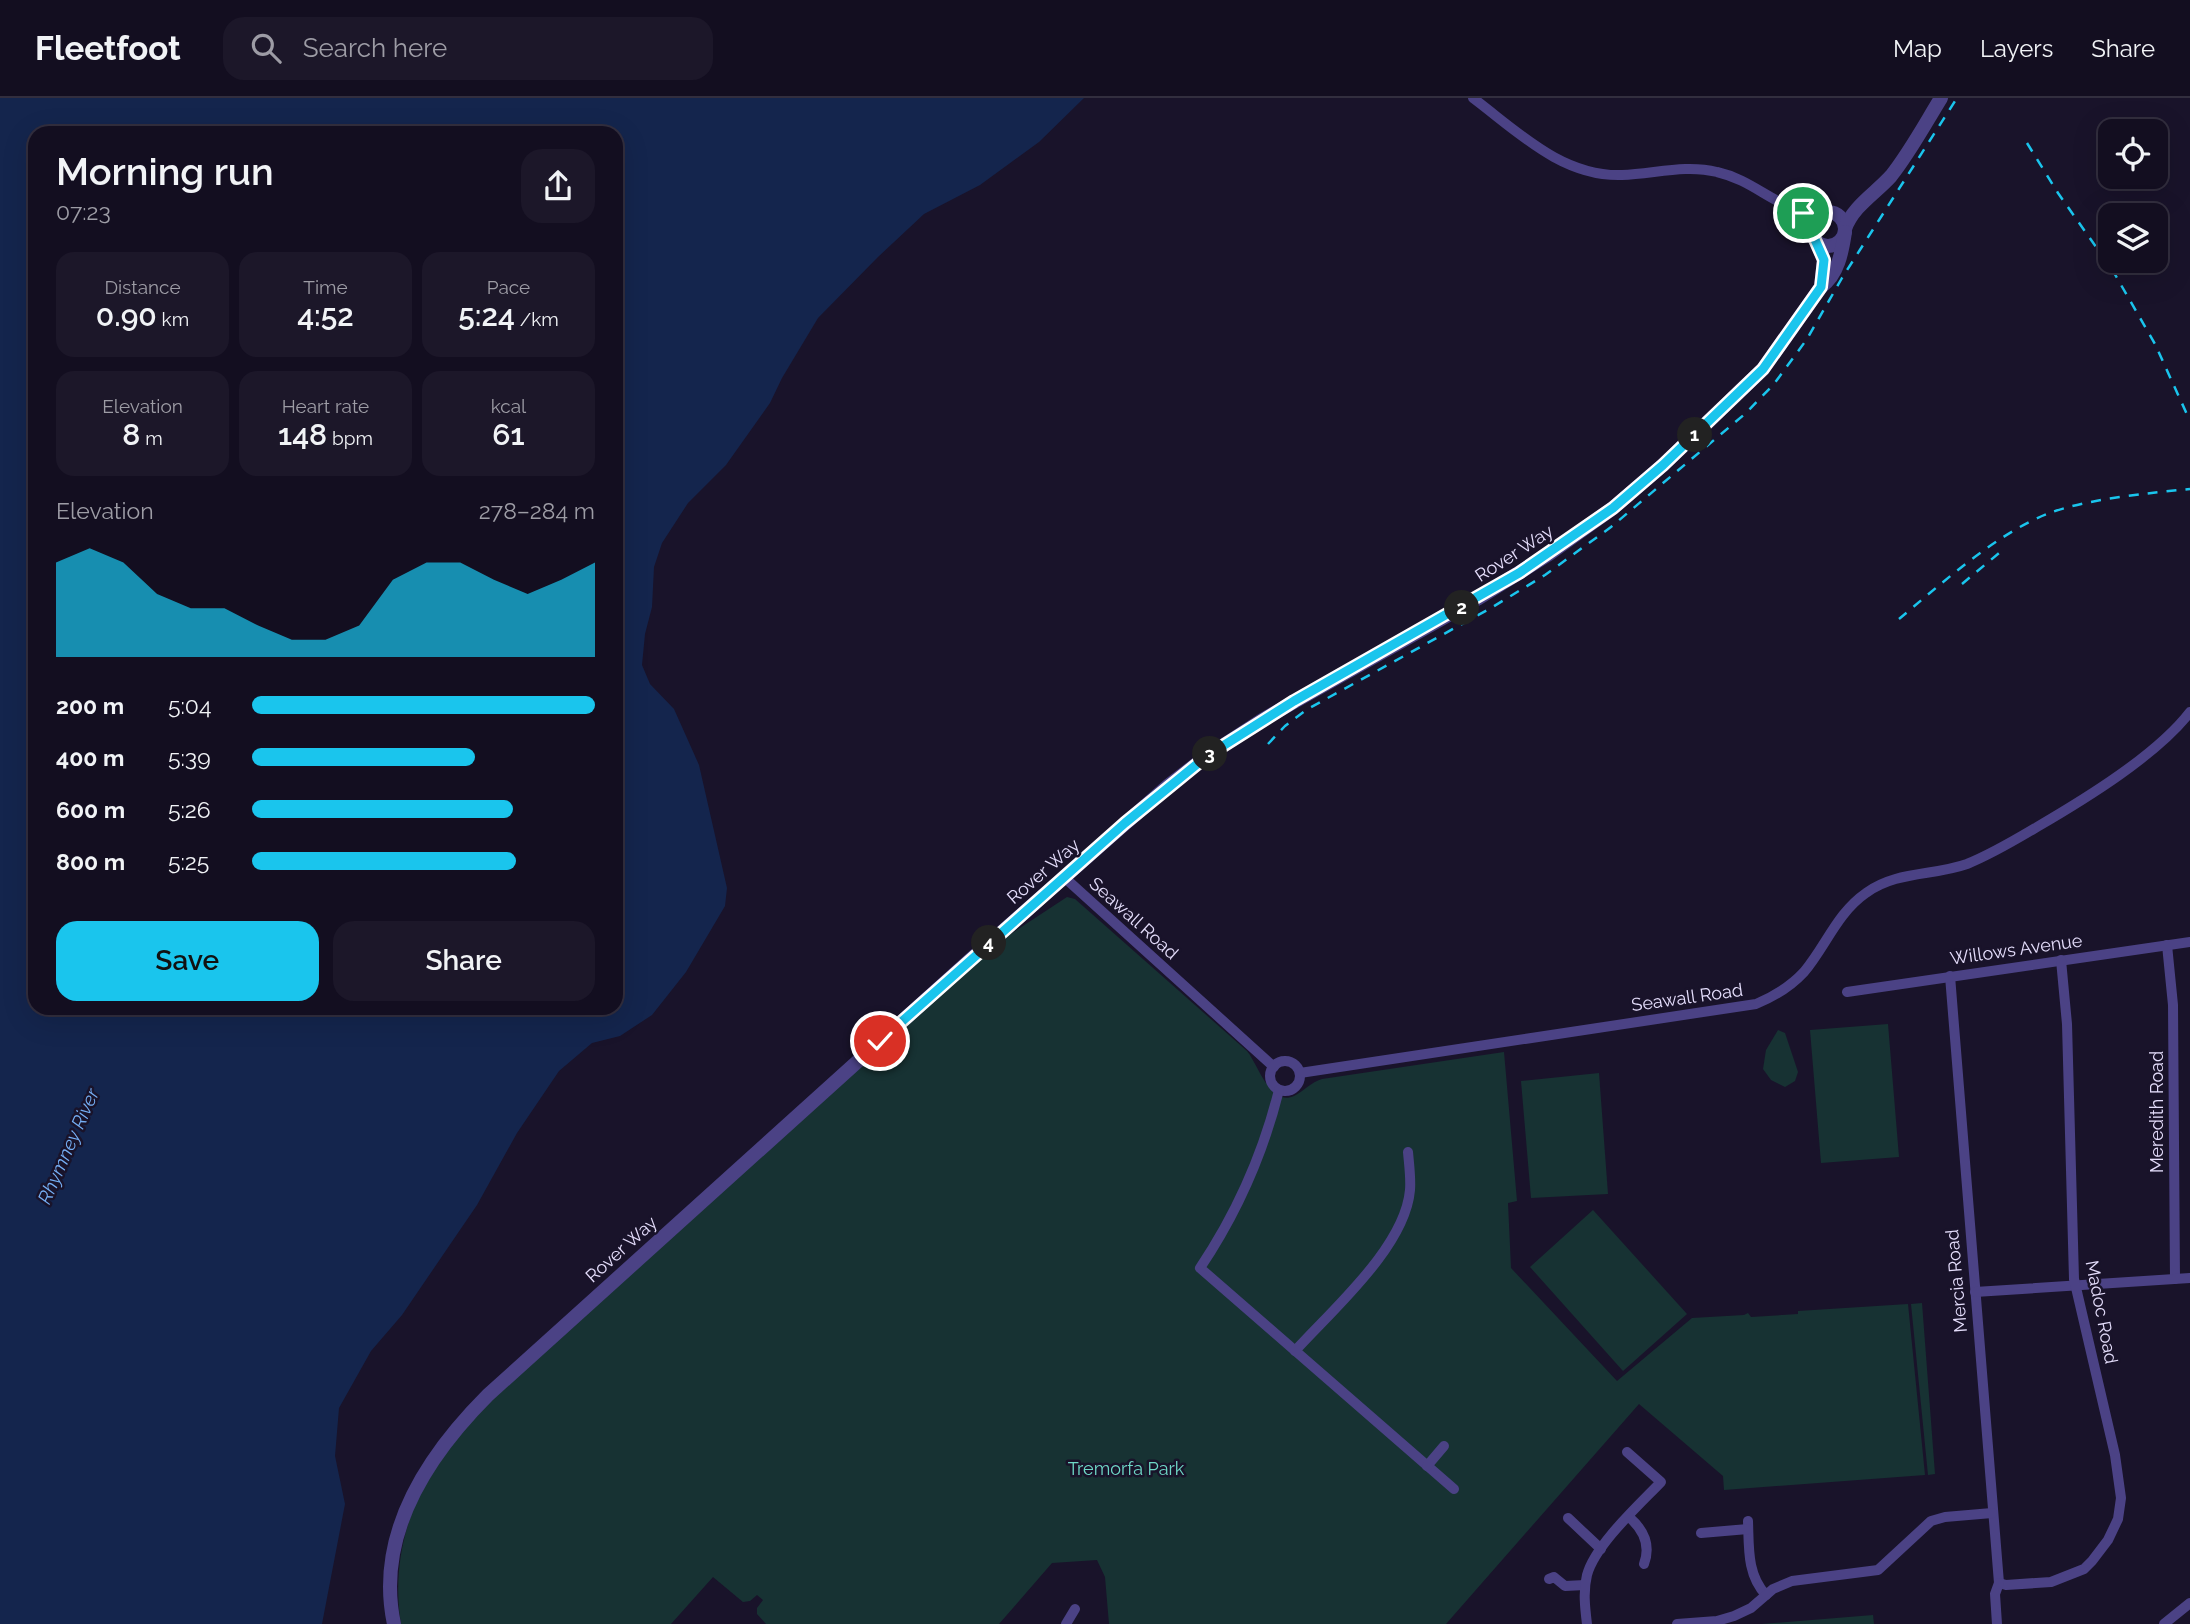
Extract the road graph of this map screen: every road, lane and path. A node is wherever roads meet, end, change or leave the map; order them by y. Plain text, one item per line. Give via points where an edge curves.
1 (1473, 98) edge
2 (1941, 98) edge
3 (1867, 197) junction
4 (1781, 205) junction
5 (1824, 214) junction
6 (1845, 230) junction
7 (1815, 239) junction
8 (1821, 287) junction
9 (2190, 712) edge
10 (1065, 878) junction
11 (2190, 942) edge
12 (2167, 945) junction
13 (2061, 960) junction
14 (1950, 976) junction
15 (1847, 992) dead end
16 (1274, 1067) junction
17 (1300, 1073) junction
18 (1279, 1090) junction
19 (1408, 1152) dead end
20 (2190, 1278) edge
21 (2175, 1279) junction
22 (2077, 1286) junction
23 (1975, 1292) junction
24 (1295, 1350) junction
25 (1444, 1446) dead end
26 (1627, 1452) dead end
27 (1427, 1466) junction
28 (1454, 1489) dead end
29 (1992, 1513) junction
30 (1629, 1517) junction
31 (1568, 1518) dead end
32 (1701, 1533) dead end
33 (1601, 1549) junction
34 (1644, 1564) dead end
35 (1549, 1579) dead end
36 (1999, 1583) junction
37 (1585, 1585) junction
38 (1766, 1595) junction
39 (2190, 1603) edge
40 (1074, 1609) dead end
41 (394, 1624) edge
42 (1066, 1624) edge
43 (1587, 1624) edge
44 (1677, 1624) edge
45 (1997, 1624) edge
46 (2164, 1624) edge

1 - 4 street via 1544,152 1574,167 1615,175 1706,169 1729,175
2 - 3 street, Rover Way via 1893,173
3 - 5 street, Rover Way
3 - 6 street, Rover Way
4 - 5 street
4 - 7 street
5 - 6 street via 1839,216
5 - 7 street via 1813,222
6 - 7 street via 1836,244 1826,246
6 - 8 street, Rover Way via 1836,267
7 - 8 street via 1824,260
8 - 10 street, Rover Way via 1763,369 1613,508 1508,580 1230,740 1169,785
9 - 17 street, Seawall Road via 2117,775 1999,849 1959,866 1896,878 1870,890 1844,913 1802,974 1756,1004
10 - 16 street, Seawall Road
10 - 41 street, Rover Way via 464,1420 434,1458 402,1517 391,1576
11 - 12 street, Willows Avenue
12 - 13 street, Willows Avenue
12 - 21 street, Meredith Road via 2173,1005
13 - 14 street, Willows Avenue
13 - 22 street, Madoc Road
14 - 15 street, Willows Avenue
14 - 23 street, Mercia Road
16 - 17 street via 1288,1061
16 - 18 street via 1270,1079
17 - 18 street via 1293,1089
18 - 24 street via 1245,1191 1200,1268
19 - 24 street via 1410,1191 1401,1224 1381,1256
20 - 21 street
21 - 22 street
22 - 23 street
22 - 36 street, Madoc Road via 2121,1481 2120,1509 2108,1540 2084,1569 2051,1582
23 - 29 street, Mercia Road
24 - 27 street
25 - 27 street
26 - 30 street via 1661,1482
27 - 28 street
29 - 36 street, Mercia Road
29 - 38 street via 1931,1521 1878,1570 1791,1581
30 - 33 street
30 - 34 street via 1645,1535
31 - 33 street
32 - 38 street via 1748,1525 1751,1573
33 - 37 street
35 - 37 street via 1554,1577 1565,1586
36 - 45 street, Mercia Road
37 - 43 street
38 - 44 street via 1726,1619
39 - 46 street
40 - 42 street

